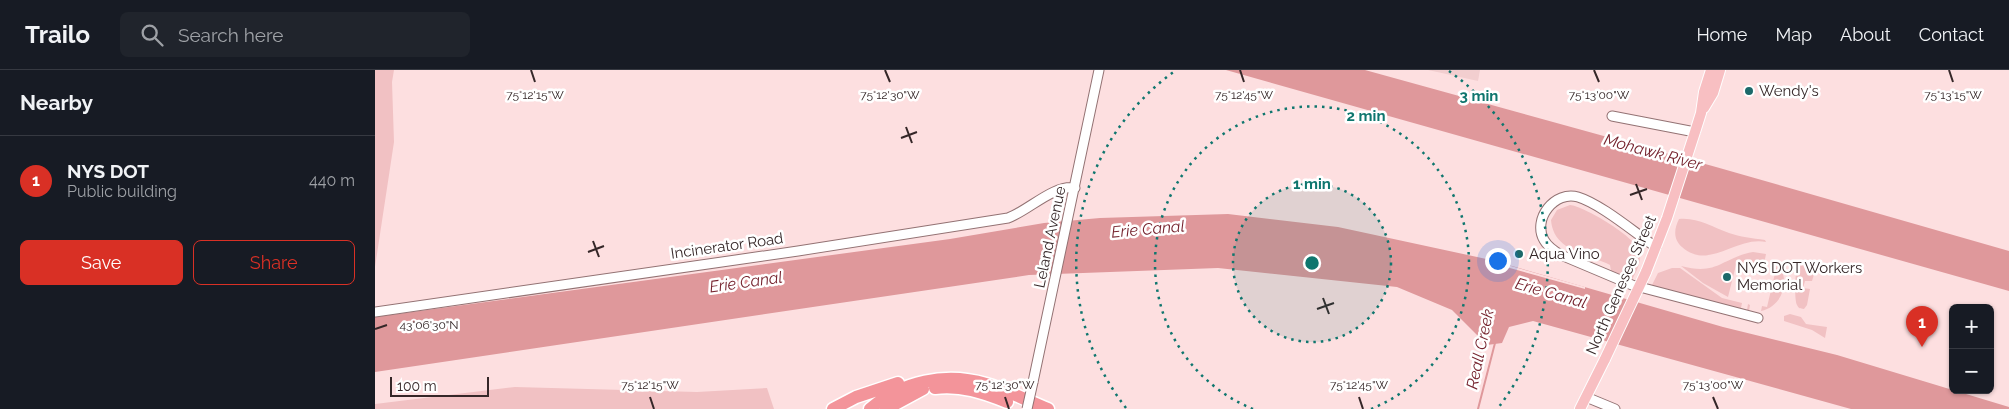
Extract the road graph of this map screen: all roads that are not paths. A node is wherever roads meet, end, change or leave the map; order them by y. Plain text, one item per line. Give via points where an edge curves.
1 (1099, 70) edge
2 (1711, 70) edge
3 (1720, 70) edge
4 (1701, 113) junction
5 (1612, 116) dead end
6 (1695, 132) junction
7 (1075, 188) junction
8 (1656, 247) junction
9 (375, 312) edge
10 (1758, 318) dead end
11 (935, 380) junction
12 (923, 389) junction
13 (1586, 397) junction
14 (833, 409) edge
15 (870, 409) edge
16 (877, 409) edge
17 (886, 409) edge
18 (1026, 409) edge
19 (1048, 409) edge
20 (1580, 409) edge
21 (1615, 409) edge

1 - 7 street, Leland Avenue
2 - 4 main road, North Genesee Street
3 - 4 main road, North Genesee Street via 1713,93
4 - 6 main road, North Genesee Street
5 - 6 street
6 - 8 main road, North Genesee Street
7 - 9 street, Incinerator Road via 1059,190 1008,218
7 - 18 street, Leland Avenue, bridge
8 - 10 street via 1579,197 1564,196 1549,206 1541,220 1544,240 1561,255 1632,285
8 - 13 main road, North Genesee Street, bridge
11 - 14 highway via 896,384
11 - 15 highway via 891,393
11 - 19 highway via 952,378 987,384
12 - 16 highway via 901,395
12 - 17 highway
12 - 18 highway via 964,388 984,392
13 - 20 main road, North Genesee Street
13 - 21 street

